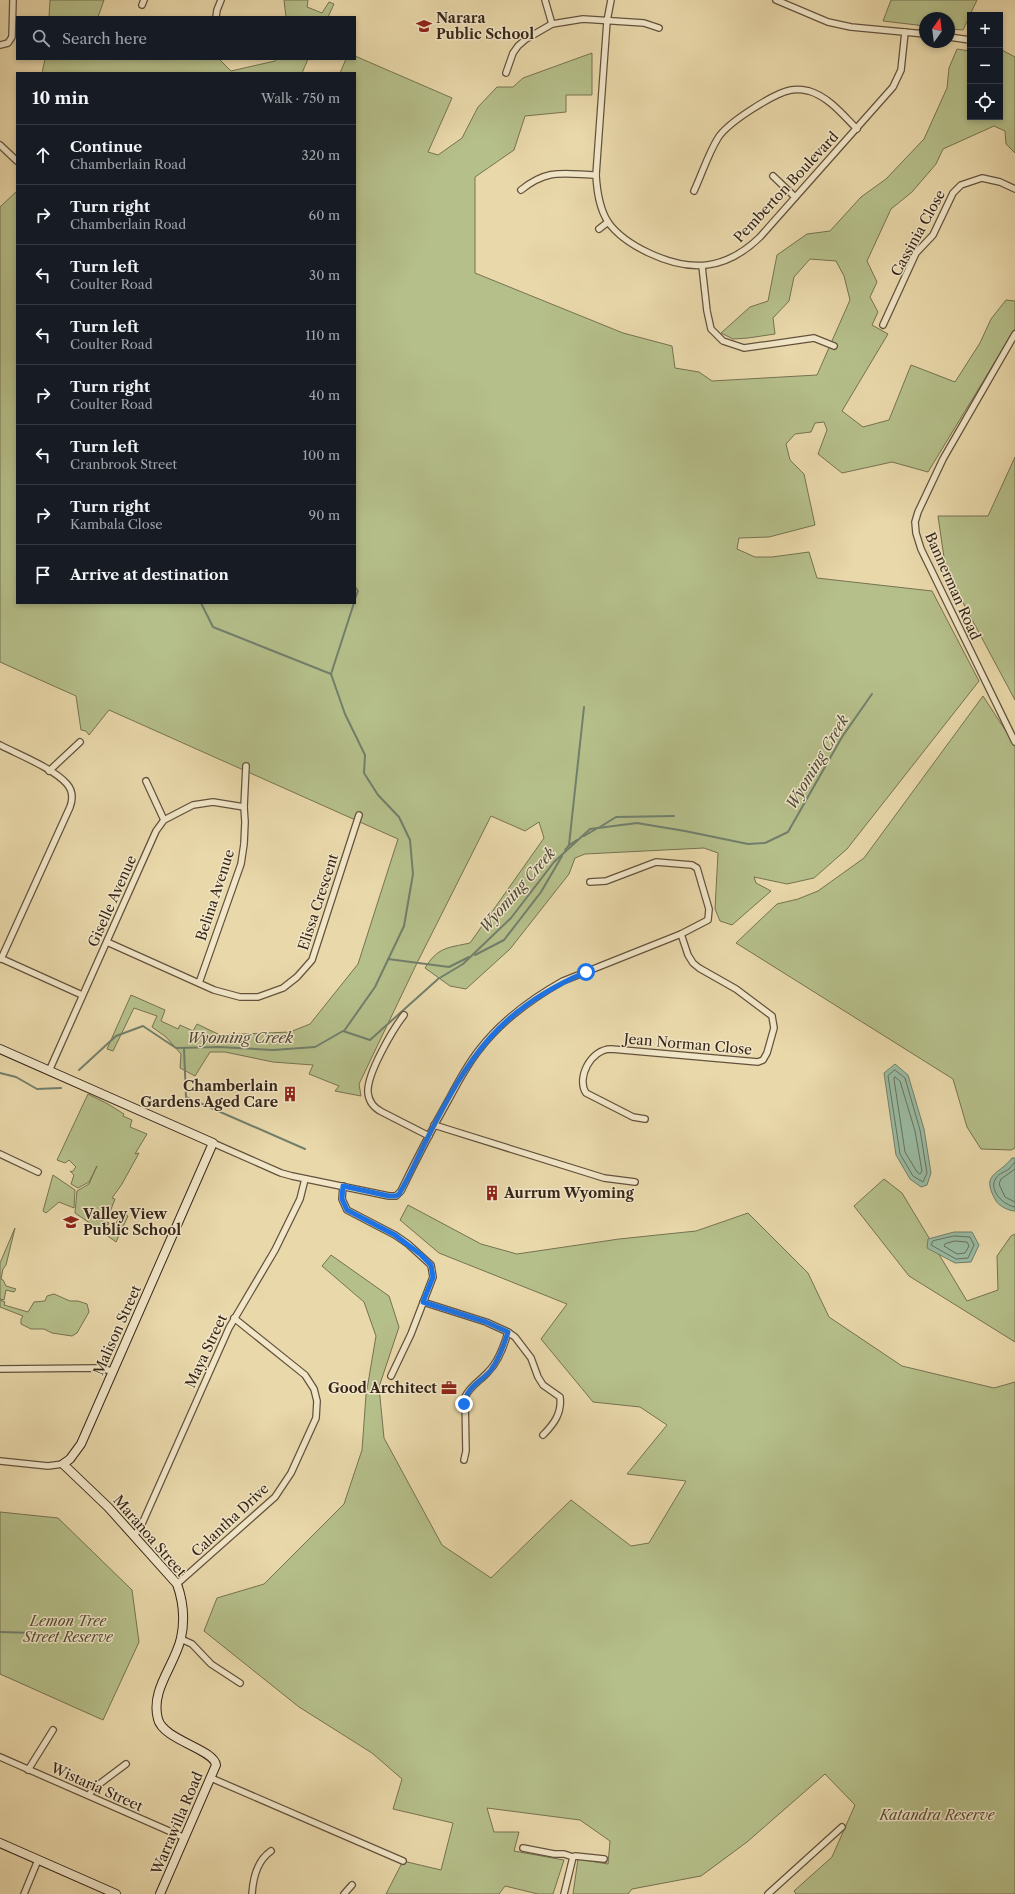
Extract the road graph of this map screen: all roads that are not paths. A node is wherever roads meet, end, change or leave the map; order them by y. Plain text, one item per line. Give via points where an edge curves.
1 (13, 0) edge
2 (221, 0) edge
3 (545, 0) edge
4 (611, 0) edge
5 (776, 0) edge
6 (216, 16) edge
7 (607, 22) junction
8 (552, 24) junction
9 (659, 28) dead end
10 (905, 32) junction
11 (919, 33) edge
12 (955, 38) edge
13 (967, 40) edge
14 (0, 45) edge
15 (506, 73) dead end
16 (857, 129) junction
17 (0, 145) edge
18 (16, 161) edge
19 (596, 176) junction
20 (773, 176) dead end
21 (1015, 189) edge
22 (521, 190) dead end
23 (694, 191) dead end
24 (795, 197) junction
25 (608, 222) junction
26 (599, 229) dead end
27 (702, 266) junction
28 (883, 325) dead end
29 (1015, 334) edge
30 (834, 346) dead end
31 (80, 742) dead end
32 (1015, 742) edge
33 (0, 745) edge
34 (246, 766) dead end
35 (49, 771) junction
36 (146, 782) dead end
37 (244, 807) junction
38 (359, 815) dead end
39 (164, 820) junction
40 (590, 882) dead end
41 (681, 934) junction
42 (107, 942) junction
43 (0, 959) edge
44 (199, 983) junction
45 (82, 995) junction
46 (404, 1015) dead end
47 (0, 1049) edge
48 (49, 1071) junction
49 (645, 1119) dead end
50 (434, 1125) junction
51 (429, 1136) junction
52 (213, 1143) junction
53 (0, 1154) edge
54 (38, 1172) dead end
55 (305, 1179) junction
56 (635, 1182) dead end
57 (343, 1186) junction
58 (423, 1302) junction
59 (234, 1318) junction
60 (508, 1332) junction
61 (0, 1369) edge
62 (113, 1371) junction
63 (391, 1376) dead end
64 (544, 1435) dead end
65 (464, 1460) dead end
66 (0, 1461) edge
67 (63, 1464) junction
68 (134, 1536) junction
69 (176, 1584) junction
70 (181, 1639) junction
71 (240, 1683) dead end
72 (53, 1730) dead end
73 (0, 1757) edge
74 (215, 1762) joint
75 (126, 1764) dead end
76 (28, 1770) junction
77 (211, 1778) junction
78 (89, 1796) junction
79 (842, 1827) dead end
80 (185, 1838) junction
81 (0, 1843) edge
82 (523, 1848) dead end
83 (272, 1851) dead end
84 (573, 1857) junction
85 (604, 1859) dead end
86 (38, 1860) junction
87 (403, 1861) dead end
88 (352, 1885) dead end
89 (24, 1894) edge
90 (116, 1894) edge
91 (160, 1894) edge
92 (252, 1894) edge
93 (344, 1894) edge
94 (564, 1894) edge
95 (768, 1894) edge

1 - 14 street via 12,37 8,43
2 - 6 street
3 - 8 street
4 - 7 street, Pemberton Boulevard
5 - 10 street via 828,22
7 - 8 street via 583,19
7 - 9 street via 644,23
7 - 19 street, Pemberton Boulevard
8 - 15 street via 518,46
10 - 11 street
10 - 16 street, Pemberton Boulevard via 898,79 888,95
12 - 13 street
16 - 23 street via 820,96 809,91 791,90 765,102 727,126 718,138
16 - 24 street, Pemberton Boulevard
17 - 18 street
19 - 22 street via 550,174 539,177
19 - 25 street, Pemberton Boulevard via 600,202
20 - 24 street
21 - 28 street, Cassinia Close via 982,178 960,185 953,193 933,235 916,253
24 - 27 street, Pemberton Boulevard via 749,248 735,257
25 - 26 street
25 - 27 street, Pemberton Boulevard via 627,241 655,256 670,262
27 - 30 street via 711,329 724,341 744,348 814,338
29 - 32 street, Bannerman Road via 943,459 915,522 921,549
31 - 35 street
33 - 35 street
34 - 37 street, Belina Avenue
35 - 43 street via 68,785 72,801
36 - 39 street
37 - 39 street via 213,802 193,805
37 - 44 street, Belina Avenue via 244,844 240,864
38 - 44 street, Elissa Crescent via 316,950 306,969 283,988 258,997 232,996
39 - 42 street, Giselle Avenue via 156,831
40 - 41 street via 606,881 656,862 692,865 696,868 709,909 708,920
41 - 49 street, Jean Norman Close via 693,963 736,989 768,1013 774,1020 774,1028 767,1053 763,1060 758,1062 600,1050 591,1060 583,1080 586,1093 633,1117
41 - 50 street via 563,981 516,1012 479,1050
42 - 44 street, Elissa Crescent
42 - 45 street, Giselle Avenue
43 - 45 street
45 - 48 street, Giselle Avenue
46 - 51 street via 397,1023 372,1074 368,1085 369,1098 376,1109
47 - 48 street
48 - 52 street
50 - 51 street
50 - 56 street via 604,1178
51 - 57 street via 396,1196
52 - 55 street via 281,1172
52 - 62 street, Malison Street
53 - 54 street
55 - 57 street
55 - 59 street, Maya Street via 300,1199 275,1250
57 - 58 street via 342,1199 347,1210 395,1235 431,1265 433,1277
58 - 60 street via 486,1322
58 - 63 street
59 - 68 street, Maya Street via 141,1526
59 - 69 street, Calantha Drive via 305,1375 314,1389 317,1401 316,1418 291,1473 275,1497
60 - 64 street via 531,1358 543,1385 560,1397 558,1415
60 - 65 street via 490,1371 465,1397
61 - 62 street via 97,1368
62 - 67 street, Malison Street via 81,1444
66 - 67 street via 48,1466
67 - 68 street, Maranoa Street
68 - 69 street, Maranoa Street
69 - 70 street, Maranoa Street via 184,1616
70 - 71 street via 192,1644 211,1664
70 - 74 street, Maranoa Street via 158,1696 157,1718 161,1726 171,1734
72 - 76 street
73 - 76 street, Wistaria Street
74 - 77 street, Warrawilla Road
75 - 78 street via 94,1788
76 - 78 street, Wistaria Street
77 - 80 street, Warrawilla Road
77 - 87 street
78 - 80 street, Wistaria Street
79 - 95 street
80 - 91 street, Warrawilla Road
81 - 86 street
82 - 84 street
83 - 92 street via 264,1856 261,1862 254,1878
84 - 85 street
84 - 94 street
86 - 89 street
86 - 90 street
88 - 93 street

